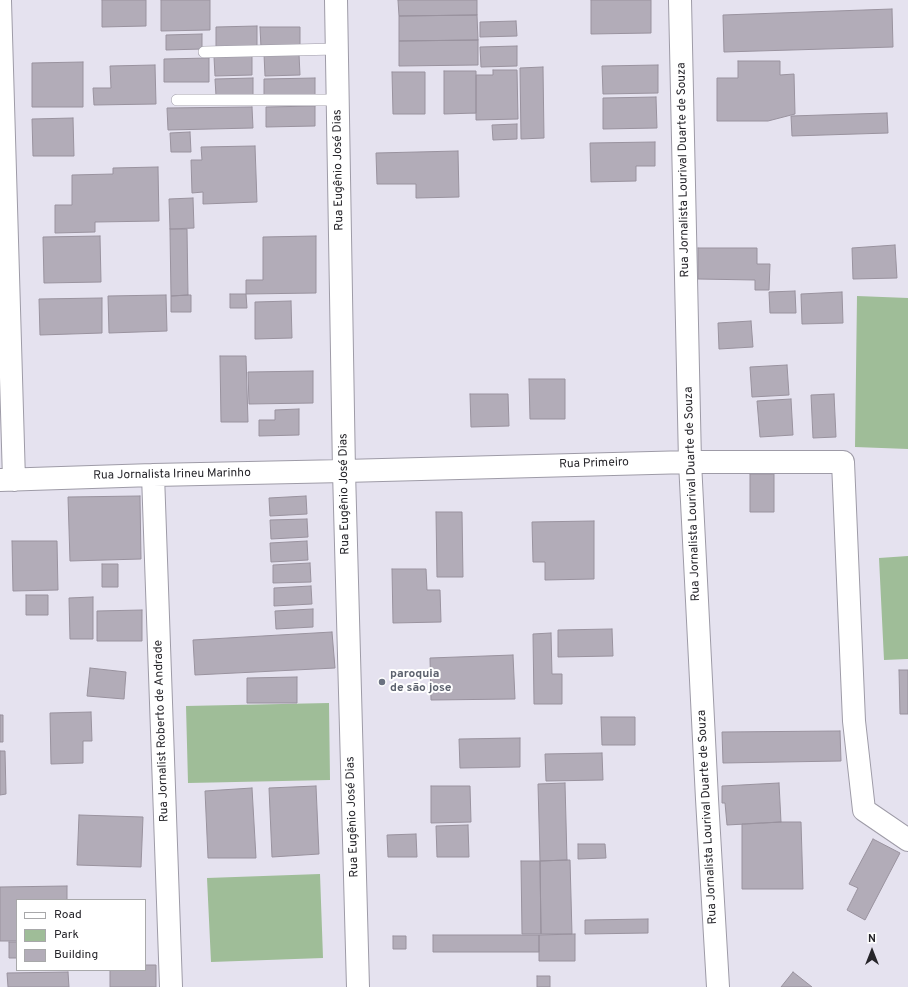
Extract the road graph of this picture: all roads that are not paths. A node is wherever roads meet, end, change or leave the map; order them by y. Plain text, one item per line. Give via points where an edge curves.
1 (336, 0) edge
2 (680, 0) edge
3 (0, 1) edge
4 (337, 49) junction
5 (204, 52) dead end
6 (177, 100) dead end
7 (338, 100) junction
8 (690, 462) junction
9 (344, 472) junction
10 (154, 475) junction
11 (7, 480) edge
12 (908, 840) edge
13 (171, 987) edge
14 (358, 987) edge
15 (718, 987) edge

1 - 4 street, Rua Eugênio José Dias
2 - 8 street, Rua Jornalista Lourival Duarte de Souza
3 - 11 street
4 - 5 lane
4 - 7 street, Rua Eugênio José Dias
6 - 7 lane
7 - 9 street, Rua Eugênio José Dias
8 - 9 street, Rua Primeiro
8 - 12 street, Rua Primeiro via 843,462 854,721 864,810
8 - 15 street, Rua Jornalista Lourival Duarte de Souza
9 - 10 street, Rua Jornalista Irineu Marinho
9 - 14 street, Rua Eugênio José Dias
10 - 11 street, Rua Jornalista Irineu Marinho
10 - 13 street, Rua Jornalist Roberto de Andrade

